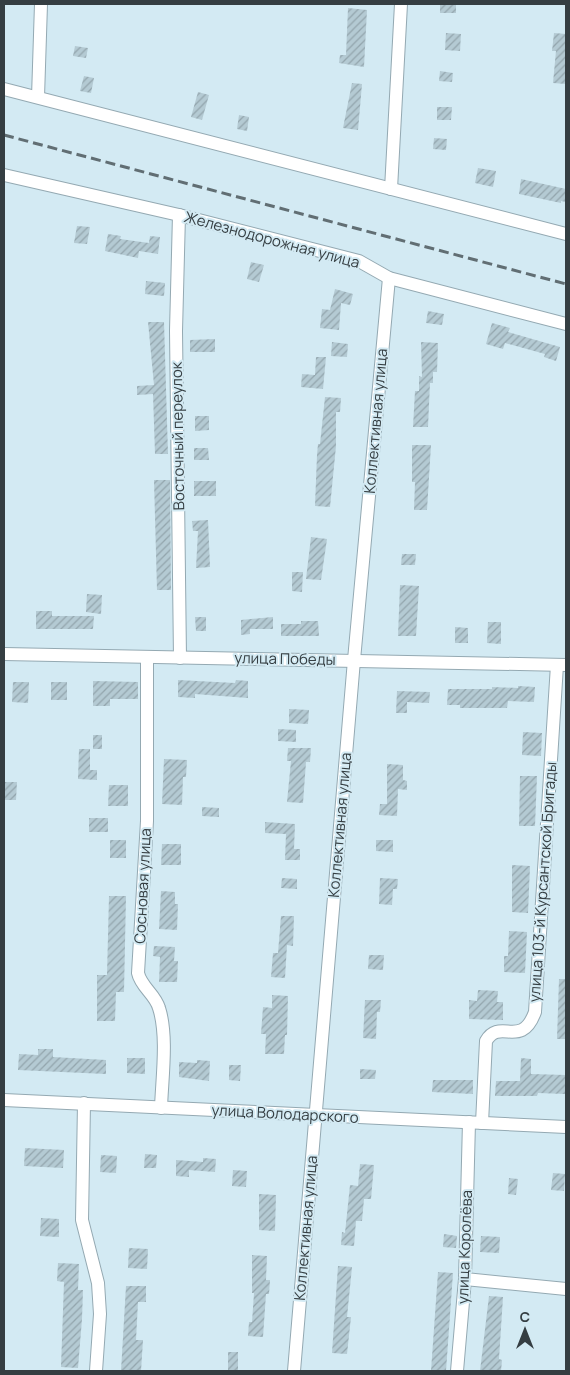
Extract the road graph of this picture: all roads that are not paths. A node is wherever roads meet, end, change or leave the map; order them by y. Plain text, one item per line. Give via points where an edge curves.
1 (41, 4) edge
2 (401, 4) edge
3 (4, 89) edge
4 (38, 97) junction
5 (4, 175) edge
6 (391, 189) junction
7 (179, 215) junction
8 (566, 234) edge
9 (389, 278) junction
10 (566, 324) edge
11 (4, 654) edge
12 (147, 657) junction
13 (180, 658) junction
14 (354, 660) junction
15 (562, 665) edge
16 (4, 1100) edge
17 (84, 1103) junction
18 (160, 1108) junction
19 (315, 1116) junction
20 (476, 1123) junction
21 (566, 1127) edge
22 (465, 1279) junction
23 (566, 1289) edge
24 (96, 1371) edge
25 (294, 1371) edge
26 (457, 1371) edge

1 - 4 street
2 - 6 street
3 - 4 street
4 - 6 street
5 - 7 street, Железнодорожная улица
6 - 8 street
7 - 9 street, Железнодорожная улица via 360,261
7 - 13 street, Восточный переулок via 176,331
9 - 10 street, Железнодорожная улица
9 - 14 street, Коллективная улица
11 - 12 street, улица Победы
12 - 13 street, улица Победы
12 - 18 street, Сосновая улица via 147,821 138,973 140,982 158,1004 162,1017
13 - 14 street, улица Победы
14 - 15 street, улица Победы
14 - 19 street, Коллективная улица
15 - 20 street, улица 103-й Курсантской Бригады via 535,1012 530,1025 520,1032 496,1032 490,1034 486,1041
16 - 17 street, улица Володарского
17 - 18 street, улица Володарского
17 - 24 street via 82,1220 98,1283 100,1314
18 - 19 street, улица Володарского
19 - 20 street, улица Володарского
19 - 25 street, Коллективная улица
20 - 21 street, улица Володарского
20 - 22 street, улица Королёва
22 - 23 street
22 - 26 street, улица Королёва

